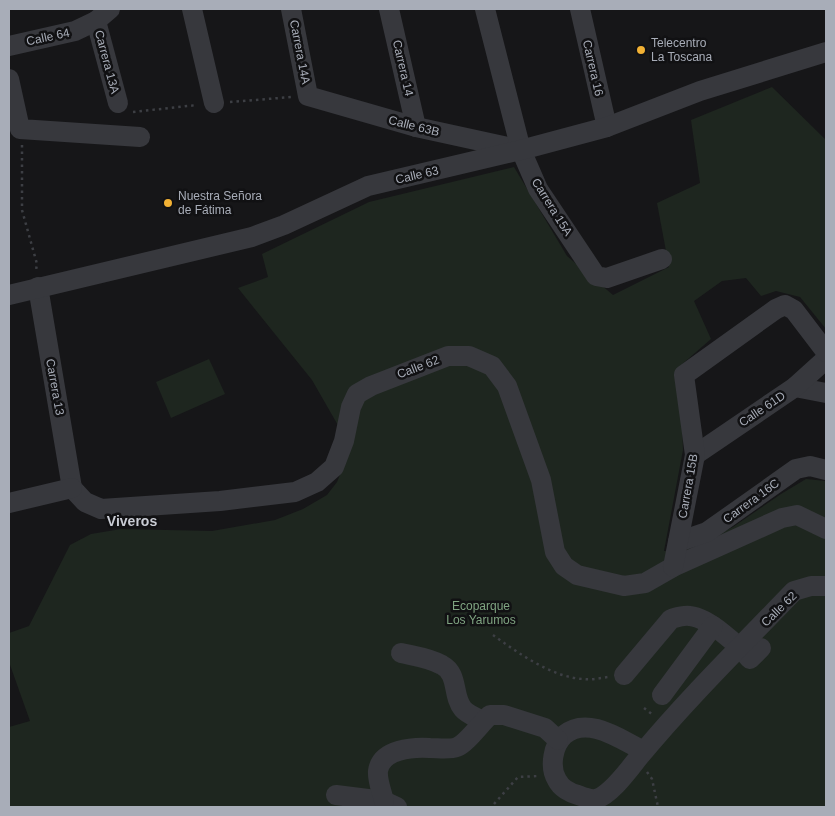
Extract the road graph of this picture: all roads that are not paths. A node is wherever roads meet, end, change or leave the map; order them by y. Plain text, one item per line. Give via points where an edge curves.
1 (192, 9) edge
2 (291, 9) edge
3 (389, 9) edge
4 (485, 9) edge
5 (580, 9) edge
6 (103, 15) edge
7 (9, 46) edge
8 (826, 52) edge
9 (9, 79) edge
10 (308, 96) joint
11 (118, 103) dead end
12 (214, 103) dead end
13 (416, 127) junction
14 (607, 127) junction
15 (140, 137) dead end
16 (522, 150) junction
17 (662, 259) dead end
18 (38, 287) junction
19 (9, 295) edge
20 (826, 352) edge
21 (826, 359) edge
22 (795, 387) junction
23 (826, 393) edge
24 (695, 454) junction
25 (826, 470) edge
26 (72, 488) junction
27 (9, 503) edge
28 (826, 529) edge
29 (678, 542) junction
30 (673, 567) junction
31 (826, 586) edge
32 (713, 626) junction
33 (740, 648) junction
34 (761, 648) dead end
35 (400, 653) dead end
36 (624, 675) road end
37 (662, 694) dead end
38 (483, 721) junction
39 (558, 740) junction
40 (644, 751) junction
41 (336, 795) dead end
42 (390, 804) edge

1 - 12 street
2 - 10 street, Carrera 14A
3 - 13 street, Carrera 14
4 - 16 street, Carrera 15A
5 - 14 street, Carrera 16
6 - 7 street, Calle 64 via 75,31
6 - 11 street, Carrera 13A
8 - 14 street, Calle 63 via 700,91
9 - 15 street via 20,129
10 - 13 street, Calle 63B
13 - 16 street, Calle 63B
14 - 16 street, Calle 63
16 - 17 street, Carrera 15A via 538,189 596,276 607,278
16 - 18 street, Calle 63 via 368,186 252,237
18 - 19 street, Calle 63
18 - 26 street, Carrera 13
20 - 24 street, Carrera 15B via 794,310 785,305 684,375
21 - 22 street, Calle 61D
22 - 23 street
22 - 24 street, Calle 61D
24 - 29 street, Carrera 15B
25 - 29 street, Carrera 16C via 810,466 796,469 707,532
26 - 27 street
26 - 30 street, Calle 62 via 85,502 101,509 295,492 317,482 334,467 357,394 448,356 469,356 492,366 507,386 541,480 555,552 564,566 577,576 624,586 645,583
28 - 30 street, Calle 62 via 796,516 782,518
29 - 30 street, Carrera 15B
31 - 33 street, Calle 62 via 794,591
32 - 33 street
32 - 36 street via 692,616 671,619
32 - 37 street
33 - 34 street via 750,659
33 - 40 street, Calle 62
35 - 38 street via 443,665 450,671 457,699 464,710
38 - 39 street via 490,715 504,715 545,728
38 - 42 street via 461,746 389,755 378,772
39 - 40 street via 570,730 584,728 605,731
39 - 40 street via 553,764 556,779 572,794 586,798 596,799 609,791
41 - 42 street

